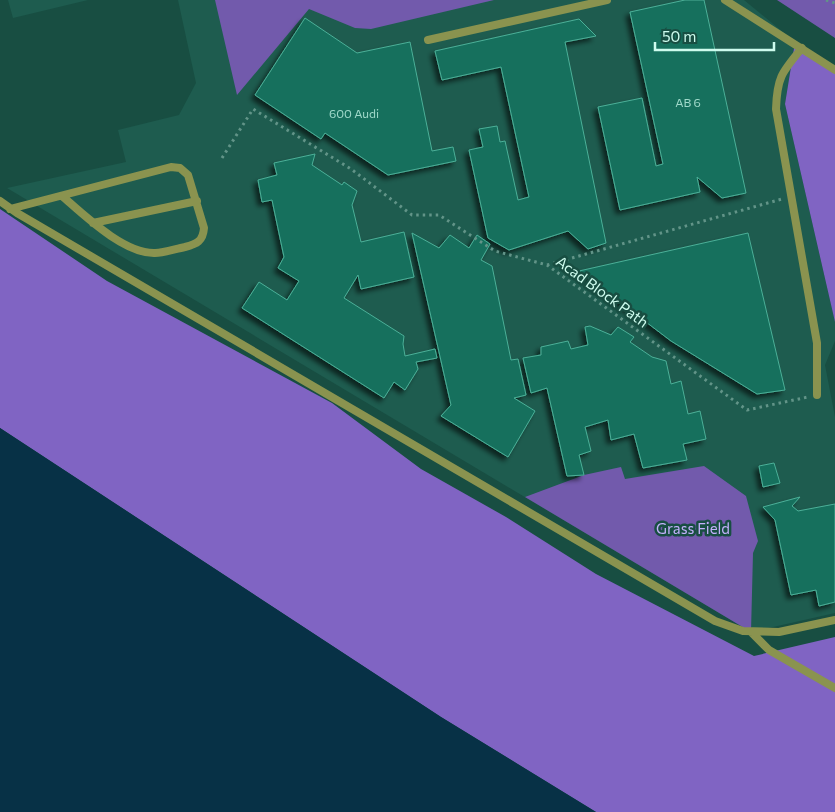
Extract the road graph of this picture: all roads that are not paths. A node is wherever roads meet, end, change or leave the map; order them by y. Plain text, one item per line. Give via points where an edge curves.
1 (607, 0) edge
2 (725, 0) edge
3 (428, 40) dead end
4 (802, 48) junction
5 (835, 70) edge
6 (62, 196) junction
7 (0, 201) edge
8 (196, 202) junction
9 (10, 208) junction
10 (93, 223) junction
11 (817, 395) road end
12 (835, 620) edge
13 (751, 632) junction
14 (835, 688) edge

1 - 3 lane
2 - 4 lane
4 - 5 lane
4 - 11 lane via 784,70 777,87 776,109 817,343
6 - 8 lane via 171,167 180,168 188,175
6 - 9 lane
6 - 10 lane
7 - 9 lane
8 - 10 lane
8 - 10 lane via 204,228 203,237 197,244 155,253 131,248
9 - 13 lane via 715,621
12 - 13 lane via 779,632
13 - 14 lane via 769,650

